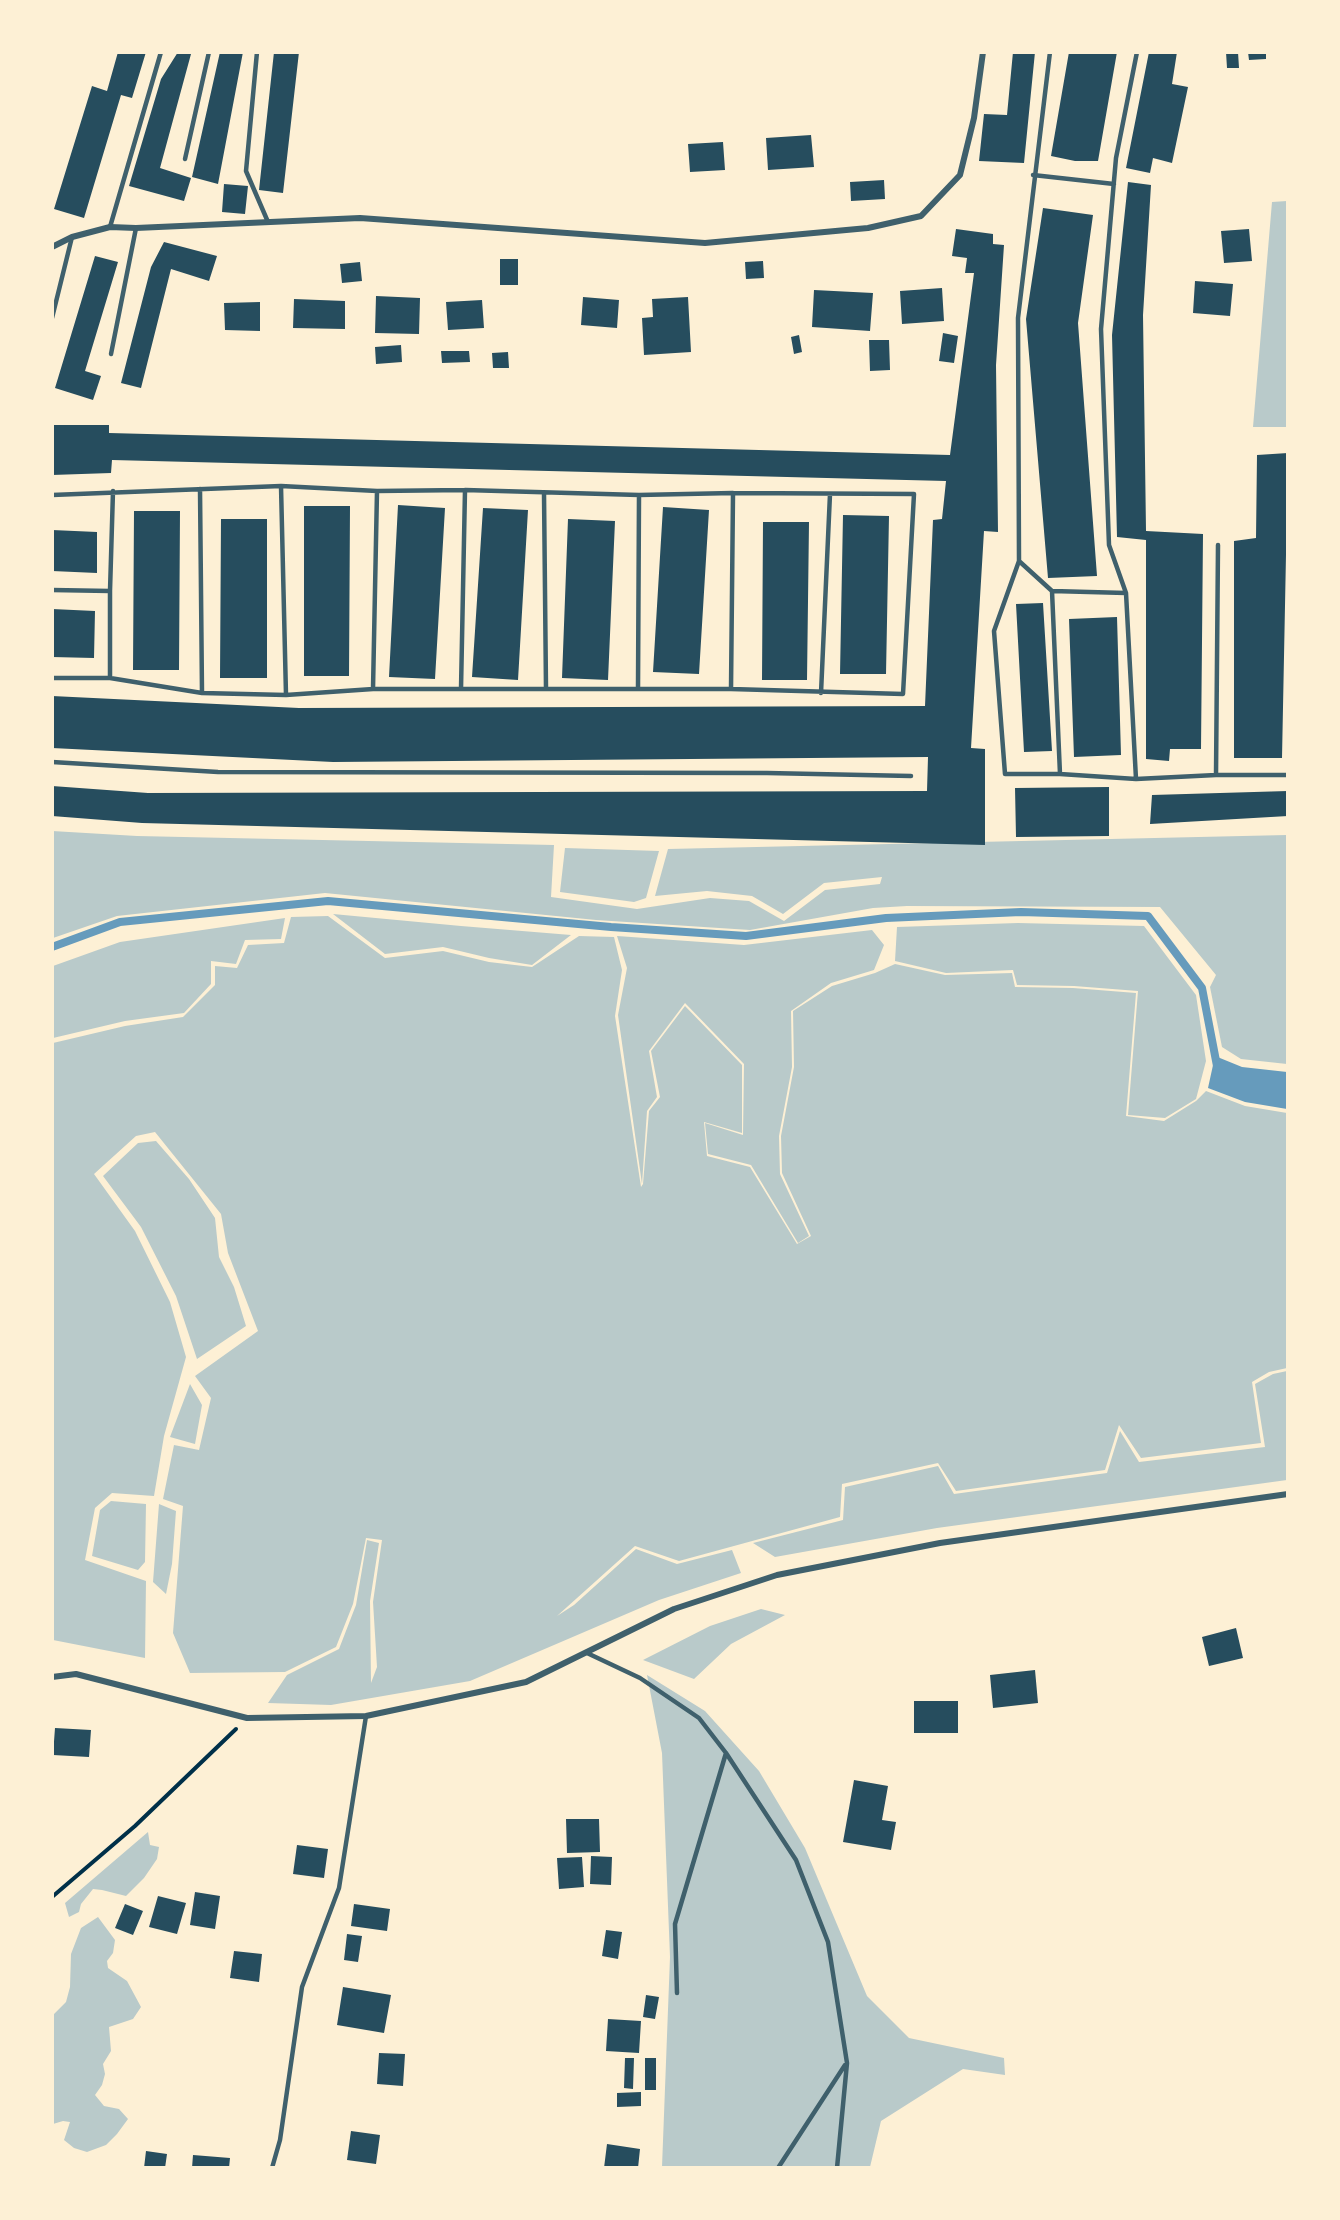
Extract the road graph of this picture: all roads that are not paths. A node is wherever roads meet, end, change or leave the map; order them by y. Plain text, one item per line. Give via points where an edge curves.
1 (160, 52) edge
2 (209, 52) edge
3 (257, 52) edge
4 (983, 52) edge
5 (1050, 52) edge
6 (1137, 52) edge
7 (185, 159) dead end
8 (1033, 175) junction
9 (1114, 184) junction
10 (268, 222) junction
11 (110, 227) junction
12 (136, 228) junction
13 (72, 237) junction
14 (52, 247) edge
15 (52, 318) edge
16 (111, 354) dead end
17 (281, 486) junction
18 (200, 489) junction
19 (465, 490) junction
20 (113, 491) junction
21 (377, 491) junction
22 (544, 493) junction
23 (733, 493) junction
24 (830, 494) junction
25 (52, 495) edge
26 (639, 495) junction
27 (1218, 545) dead end
28 (1019, 561) junction
29 (52, 590) edge
30 (110, 591) junction
31 (1052, 591) junction
32 (1126, 593) junction
33 (52, 678) edge
34 (110, 678) junction
35 (638, 688) junction
36 (731, 688) junction
37 (373, 689) junction
38 (461, 689) junction
39 (546, 689) junction
40 (202, 693) junction
41 (821, 693) junction
42 (286, 695) junction
43 (52, 762) edge
44 (1060, 774) junction
45 (1216, 775) junction
46 (1287, 775) edge
47 (911, 776) dead end
48 (1136, 779) junction
49 (1287, 1494) edge
50 (587, 1653) junction
51 (52, 1677) edge
52 (366, 1716) junction
53 (726, 1753) junction
54 (677, 1994) dead end
55 (847, 2063) junction
56 (272, 2168) edge
57 (778, 2168) edge
58 (837, 2168) edge

1 - 11 lane
2 - 7 lane
3 - 10 lane via 246,171
4 - 10 street via 974,118 960,175 921,216 868,228 705,243 360,218
5 - 8 lane
6 - 9 lane
8 - 9 lane
8 - 28 lane via 1018,318
9 - 32 lane via 1101,329 1108,545
10 - 12 street
11 - 12 street
11 - 13 street
12 - 16 lane
13 - 14 street
13 - 15 lane
17 - 18 lane
17 - 21 lane
17 - 42 lane
18 - 20 lane
18 - 40 lane
19 - 21 lane
19 - 22 lane
19 - 38 lane
20 - 25 lane
20 - 30 lane
21 - 37 lane
22 - 26 lane
22 - 39 lane
23 - 24 lane
23 - 26 lane
23 - 36 lane
24 - 41 lane
24 - 41 lane via 914,494 903,694
26 - 35 lane
27 - 45 lane
28 - 31 lane
28 - 44 lane via 994,630 1005,774
29 - 30 lane
30 - 34 lane
31 - 32 lane
31 - 44 lane
32 - 48 lane
33 - 34 lane
34 - 40 lane
35 - 36 lane
35 - 39 lane
36 - 41 lane
37 - 38 lane
37 - 42 lane
38 - 39 lane
40 - 42 lane
43 - 47 lane via 218,772
44 - 48 lane
45 - 46 lane
45 - 48 lane
49 - 50 street via 940,1543 777,1575 674,1609
50 - 52 street via 526,1682
50 - 53 lane via 640,1678 699,1718
51 - 52 street via 76,1674 247,1718
52 - 56 lane via 339,1888 302,1987 280,2140
53 - 54 lane via 675,1924
53 - 55 lane via 796,1860 828,1942
55 - 57 lane
55 - 58 lane

